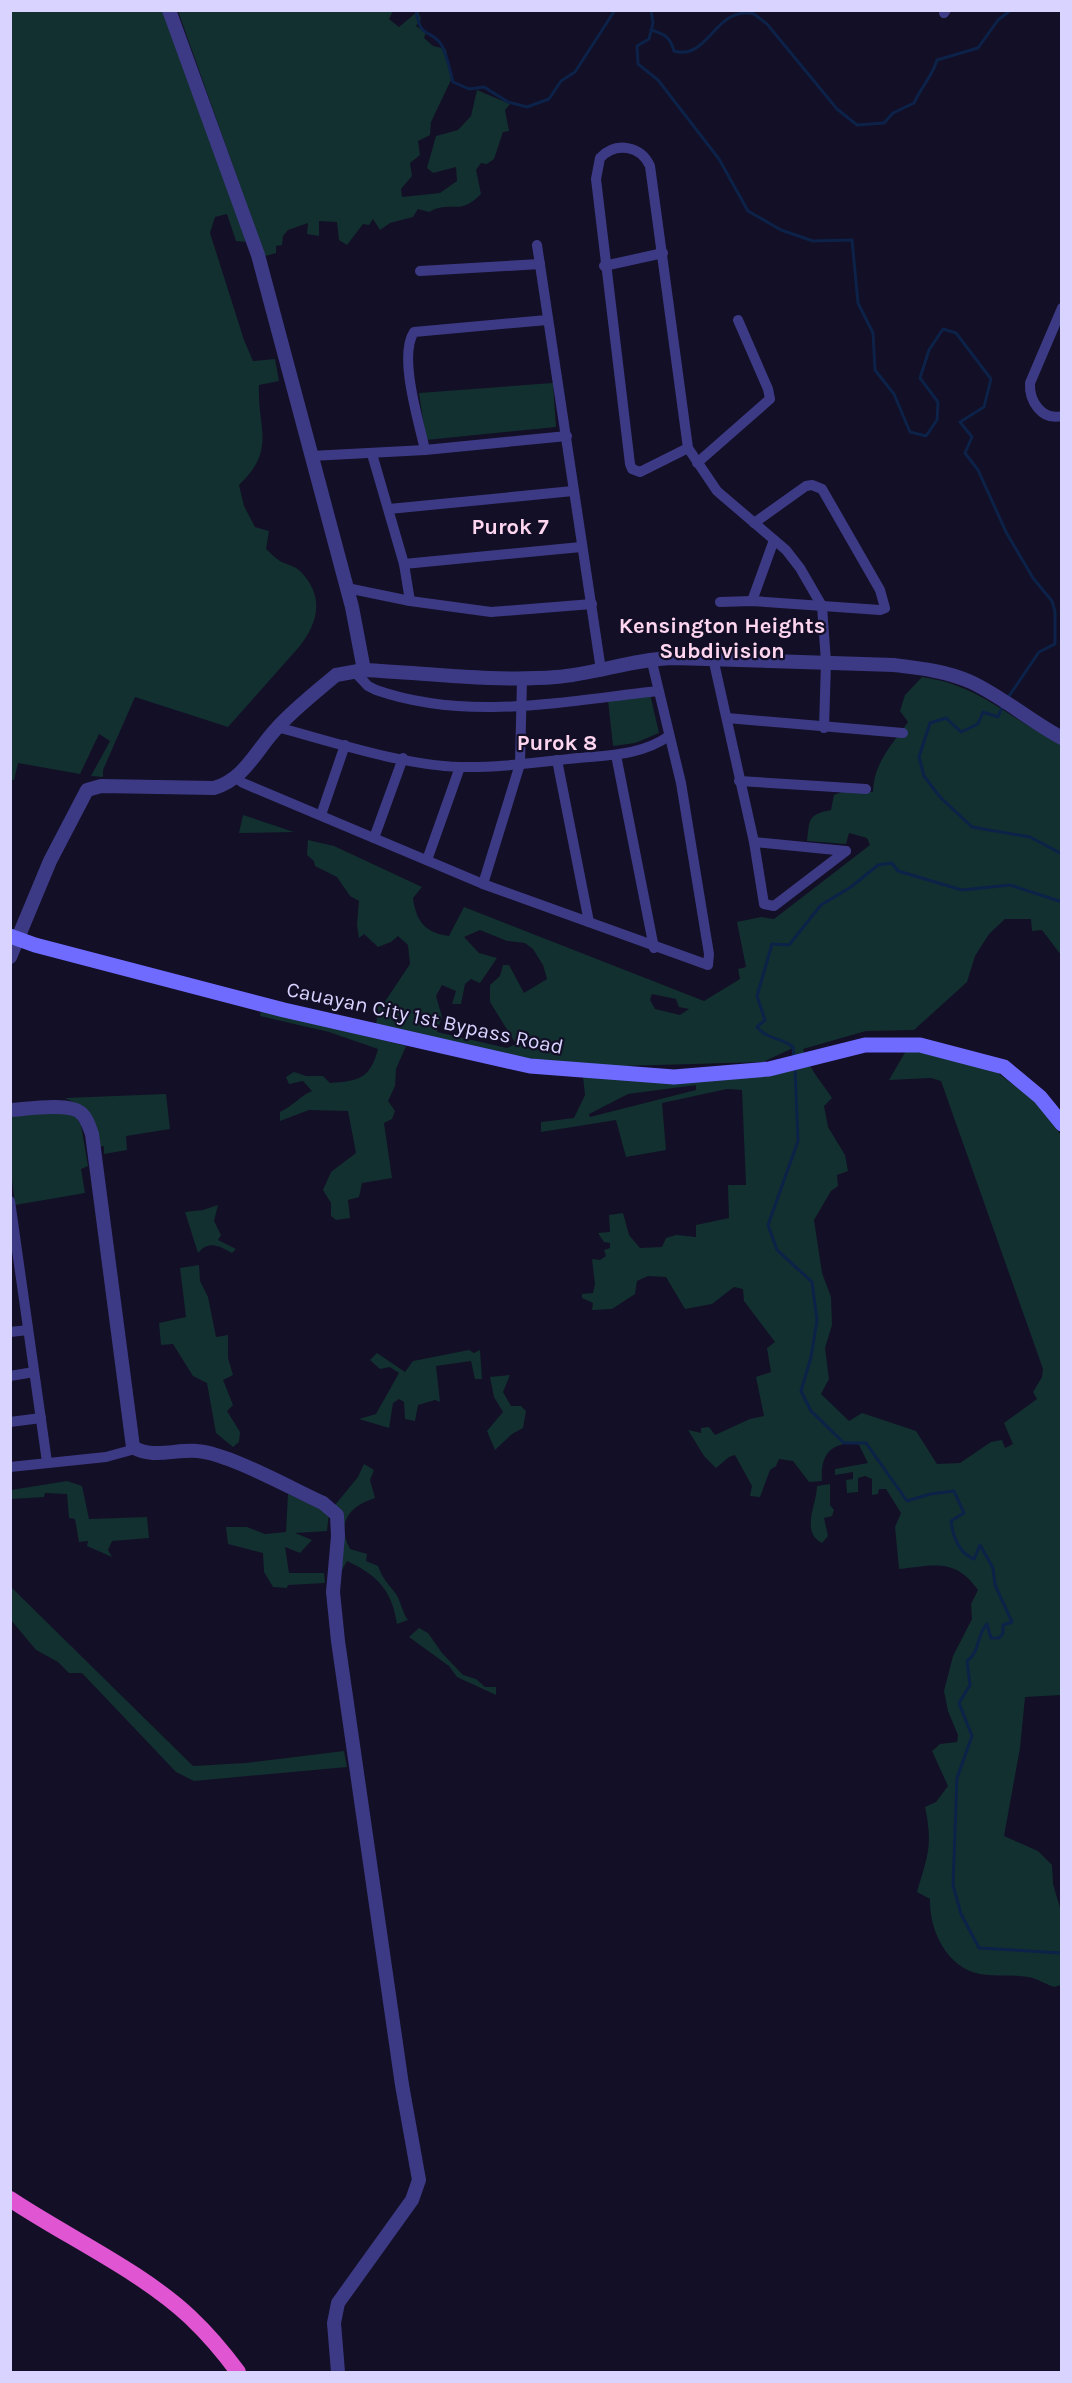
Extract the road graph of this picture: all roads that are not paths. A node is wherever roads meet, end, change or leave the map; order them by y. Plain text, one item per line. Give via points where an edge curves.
1 (169, 10) edge
2 (537, 245) dead end
3 (663, 253) junction
4 (540, 264) junction
5 (604, 266) junction
6 (420, 271) dead end
7 (1062, 308) edge
8 (547, 320) junction
9 (738, 320) dead end
10 (1062, 416) edge
11 (567, 436) junction
12 (688, 447) junction
13 (425, 450) junction
14 (372, 454) junction
15 (311, 456) junction
16 (696, 463) junction
17 (573, 491) junction
18 (389, 509) junction
19 (754, 523) junction
20 (774, 540) junction
21 (581, 547) junction
22 (404, 564) junction
23 (347, 588) junction
24 (752, 601) junction
25 (410, 602) junction
26 (720, 602) dead end
27 (591, 604) junction
28 (822, 606) junction
29 (651, 658) junction
30 (713, 658) junction
31 (826, 662) junction
32 (359, 670) junction
33 (601, 670) junction
34 (522, 679) junction
35 (658, 691) junction
36 (522, 706) junction
37 (727, 718) junction
38 (277, 727) junction
39 (824, 728) junction
40 (903, 733) dead end
41 (669, 736) junction
42 (1062, 738) edge
43 (345, 745) junction
44 (616, 755) junction
45 (403, 758) junction
46 (556, 760) junction
47 (520, 764) junction
48 (460, 767) junction
49 (236, 778) junction
50 (739, 781) junction
51 (866, 789) dead end
52 (321, 815) junction
53 (374, 838) junction
54 (754, 842) junction
55 (427, 860) junction
56 (483, 884) junction
57 (588, 922) junction
58 (14, 938) edge
59 (654, 948) junction
60 (10, 957) edge
61 (10, 1110) edge
62 (1062, 1124) edge
63 (10, 1201) edge
64 (16, 1286) edge
65 (28, 1330) junction
66 (10, 1332) edge
67 (34, 1372) junction
68 (10, 1376) edge
69 (41, 1418) junction
70 (10, 1422) edge
71 (135, 1449) junction
72 (47, 1462) junction
73 (10, 1467) edge
74 (10, 2199) edge
75 (238, 2373) edge
76 (338, 2373) edge

1 - 15 street via 258,255
2 - 4 street
3 - 5 street
3 - 5 street via 653,179 645,155 631,148 615,150 604,154 597,168
3 - 12 street
4 - 6 street
4 - 8 street
5 - 12 street via 632,469 640,472
7 - 10 street via 1030,383 1030,394 1044,413
8 - 11 street
8 - 13 street via 414,333 409,341 408,364
9 - 16 street via 770,399
11 - 13 street
11 - 17 street
12 - 16 street
13 - 14 street
14 - 15 street
14 - 18 street
15 - 23 street
16 - 19 street via 717,491
17 - 18 street
17 - 21 street
18 - 22 street
19 - 20 street
19 - 28 street via 806,486 822,489 880,590 885,608
20 - 24 street
20 - 28 street via 800,568
21 - 22 street
21 - 27 street
22 - 25 street
23 - 25 street
23 - 32 street
24 - 26 street
24 - 28 street
25 - 27 street via 491,612
27 - 33 street
28 - 31 street
29 - 30 street
29 - 33 street
29 - 35 street
30 - 31 street
30 - 37 street
31 - 39 street
31 - 42 street via 921,668 971,682
32 - 34 street
32 - 36 street via 368,686 376,690 436,704 466,708
32 - 38 street via 336,675
33 - 34 street
34 - 36 street
35 - 36 street
35 - 41 street
36 - 47 street
37 - 39 street
37 - 50 street
38 - 43 street
38 - 49 street
39 - 40 street
41 - 44 street via 651,748
41 - 59 street via 681,783 710,961 705,966
43 - 45 street
43 - 52 street
44 - 46 street
44 - 59 street
45 - 48 street
45 - 53 street
46 - 47 street
46 - 57 street
47 - 48 street
47 - 56 street
48 - 55 street
49 - 52 street
49 - 58 street via 214,788 101,786 87,790
50 - 51 street
50 - 54 street
52 - 53 street
53 - 55 street
54 - 54 street via 835,850 846,851 771,907 764,904
55 - 56 street
56 - 57 street
57 - 59 street
58 - 60 street
58 - 62 main road, Cauayan City 1st Bypass Road via 284,1010 530,1065 674,1077 781,1065 865,1045 920,1045 1004,1067
61 - 71 street via 76,1109 89,1127 130,1436
63 - 64 street
64 - 65 street
65 - 66 street
65 - 67 street
67 - 68 street
67 - 69 street
69 - 70 street
69 - 72 street
71 - 72 street via 106,1457
71 - 76 street via 163,1453 195,1450 215,1455 323,1503 333,1510 339,1525 333,1575 338,1641 419,2180 412,2200 338,2302 334,2323
72 - 73 street
74 - 75 highway via 138,2279 189,2316

